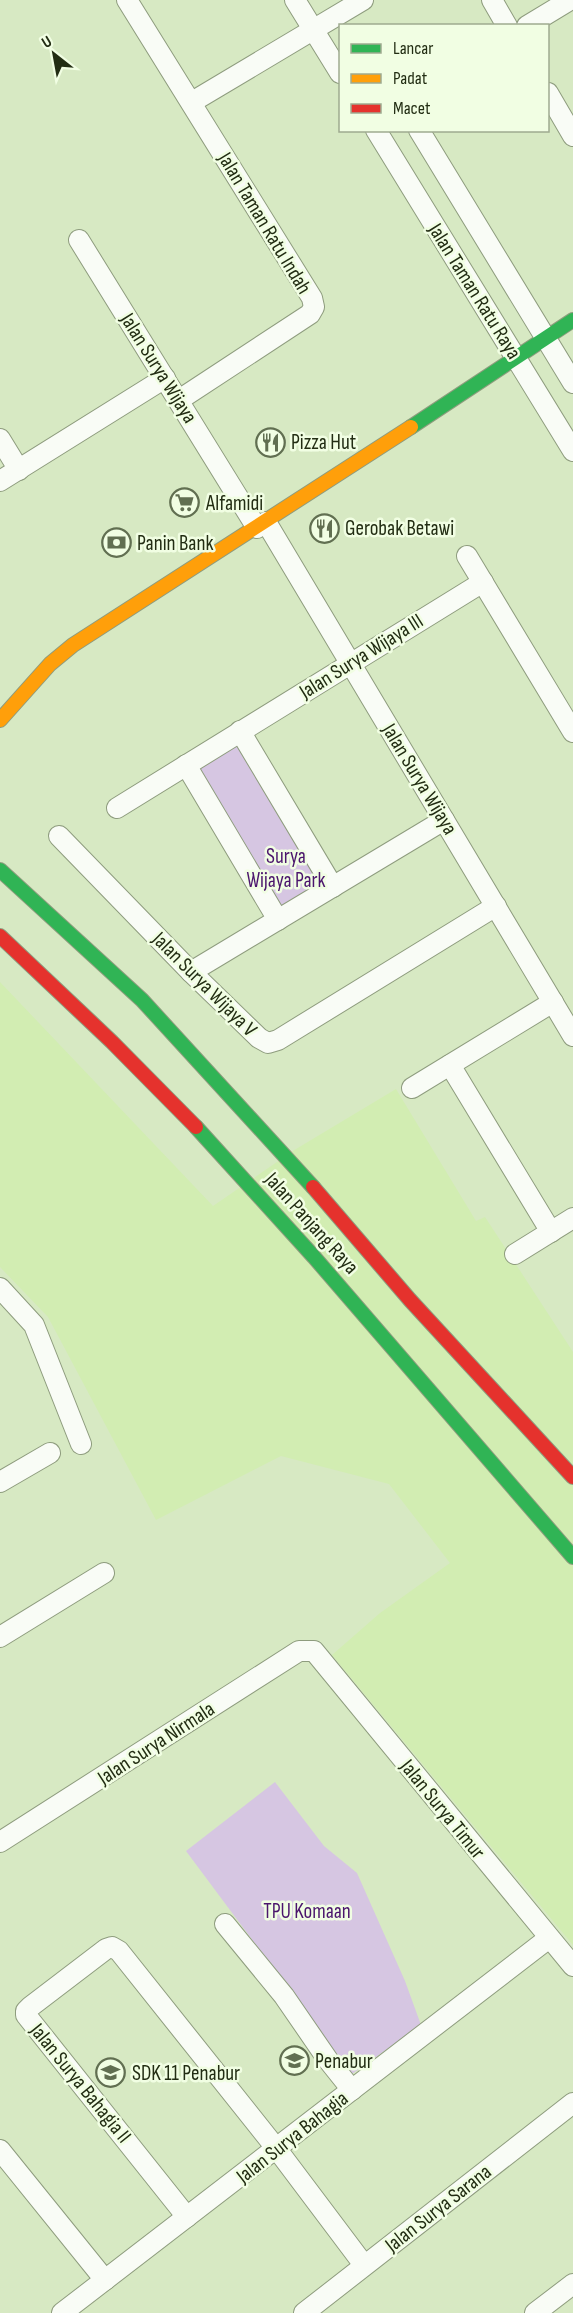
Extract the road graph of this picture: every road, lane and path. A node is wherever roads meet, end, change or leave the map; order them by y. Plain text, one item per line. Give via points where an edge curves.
1 (128, 0) edge
2 (295, 0) edge
3 (492, 0) edge
4 (570, 0) edge
5 (348, 10) edge
6 (506, 24) edge
7 (530, 24) edge
8 (316, 27) junction
9 (339, 71) edge
10 (549, 95) edge
11 (192, 102) junction
12 (571, 128) edge
13 (377, 132) edge
14 (420, 132) edge
15 (79, 240) dead end
16 (573, 320) edge
17 (543, 341) junction
18 (519, 355) junction
19 (165, 378) junction
20 (573, 383) edge
21 (179, 400) junction
22 (0, 439) edge
23 (573, 451) edge
24 (19, 470) junction
25 (0, 481) edge
26 (262, 525) junction
27 (467, 556) dead end
28 (483, 582) junction
29 (351, 663) junction
30 (0, 720) edge
31 (240, 731) junction
32 (573, 732) edge
33 (186, 765) junction
34 (117, 808) dead end
35 (444, 820) junction
36 (59, 836) dead end
37 (0, 870) edge
38 (333, 887) junction
39 (496, 906) junction
40 (278, 920) junction
41 (0, 936) edge
42 (191, 972) junction
43 (553, 1002) junction
44 (573, 1036) edge
45 (450, 1065) junction
46 (412, 1088) dead end
47 (573, 1218) edge
48 (551, 1232) junction
49 (515, 1254) dead end
50 (0, 1288) edge
51 (427, 1318) junction
52 (390, 1344) junction
53 (433, 1371) dead end
54 (429, 1388) junction
55 (81, 1444) dead end
56 (50, 1453) dead end
57 (573, 1477) edge
58 (0, 1482) edge
59 (573, 1557) edge
60 (104, 1573) dead end
61 (0, 1637) edge
62 (314, 1651) joint
63 (0, 1842) edge
64 (225, 1924) dead end
65 (549, 1938) junction
66 (573, 1966) edge
67 (352, 2090) junction
68 (573, 2103) edge
69 (276, 2148) junction
70 (0, 2150) edge
71 (188, 2217) junction
72 (364, 2265) junction
73 (105, 2280) junction
74 (573, 2284) edge
75 (62, 2313) edge
76 (304, 2313) edge
77 (535, 2313) edge

1 - 11 street, Jalan Taman Ratu Indah
2 - 8 street
3 - 6 street
4 - 7 street
5 - 8 street
8 - 9 street
8 - 11 street
10 - 12 street
11 - 21 street, Jalan Taman Ratu Indah via 314,307 310,314
13 - 18 street, Jalan Taman Ratu Raya
14 - 17 street, Jalan Taman Ratu Raya
15 - 19 street, Jalan Surya Wijaya
16 - 17 main road
17 - 18 main road
17 - 20 street, Jalan Taman Ratu Raya
18 - 23 street, Jalan Taman Ratu Raya
18 - 26 main road
19 - 21 street, Jalan Surya Wijaya
19 - 24 street
21 - 26 street, Jalan Surya Wijaya
22 - 24 street
24 - 25 street
26 - 29 street, Jalan Surya Wijaya
26 - 30 main road via 73,645 50,664
27 - 28 street
28 - 29 street, Jalan Surya Wijaya III
28 - 32 street
29 - 31 street, Jalan Surya Wijaya III
29 - 35 street, Jalan Surya Wijaya
31 - 33 street, Jalan Surya Wijaya III
31 - 38 street
33 - 34 street, Jalan Surya Wijaya III
33 - 40 street
35 - 38 street
35 - 39 street, Jalan Surya Wijaya
36 - 42 street, Jalan Surya Wijaya V
37 - 51 main road, Jalan Panjang Raya via 142,1000 287,1157
38 - 40 street
39 - 42 street, Jalan Surya Wijaya V via 268,1043
39 - 43 street, Jalan Surya Wijaya
40 - 42 street
41 - 52 main road, Jalan Panjang Raya via 112,1041 201,1132
43 - 44 street, Jalan Surya Wijaya
43 - 45 street
45 - 46 street
45 - 48 street
47 - 48 street
48 - 49 street
50 - 55 street via 34,1325
51 - 52 main road via 423,1329 413,1338
51 - 57 main road, Jalan Panjang Raya via 457,1359
52 - 54 main road, Jalan Panjang Raya
53 - 54 main road
54 - 59 main road, Jalan Panjang Raya
56 - 58 street
60 - 61 street
62 - 63 street, Jalan Surya Nirmala via 299,1651
62 - 65 street, Jalan Surya Timur
64 - 67 street via 284,1996
65 - 66 street, Jalan Surya Timur
65 - 67 street, Jalan Surya Bahagia
67 - 69 street, Jalan Surya Bahagia
68 - 72 street, Jalan Surya Sarana
69 - 71 street, Jalan Surya Bahagia
69 - 71 street, Jalan Surya Bahagia II via 118,1951 106,1949 60,1983 30,2007 26,2016
69 - 72 street
70 - 73 street
71 - 73 street, Jalan Surya Bahagia
72 - 76 street, Jalan Surya Sarana
73 - 75 street, Jalan Surya Bahagia
74 - 77 street

